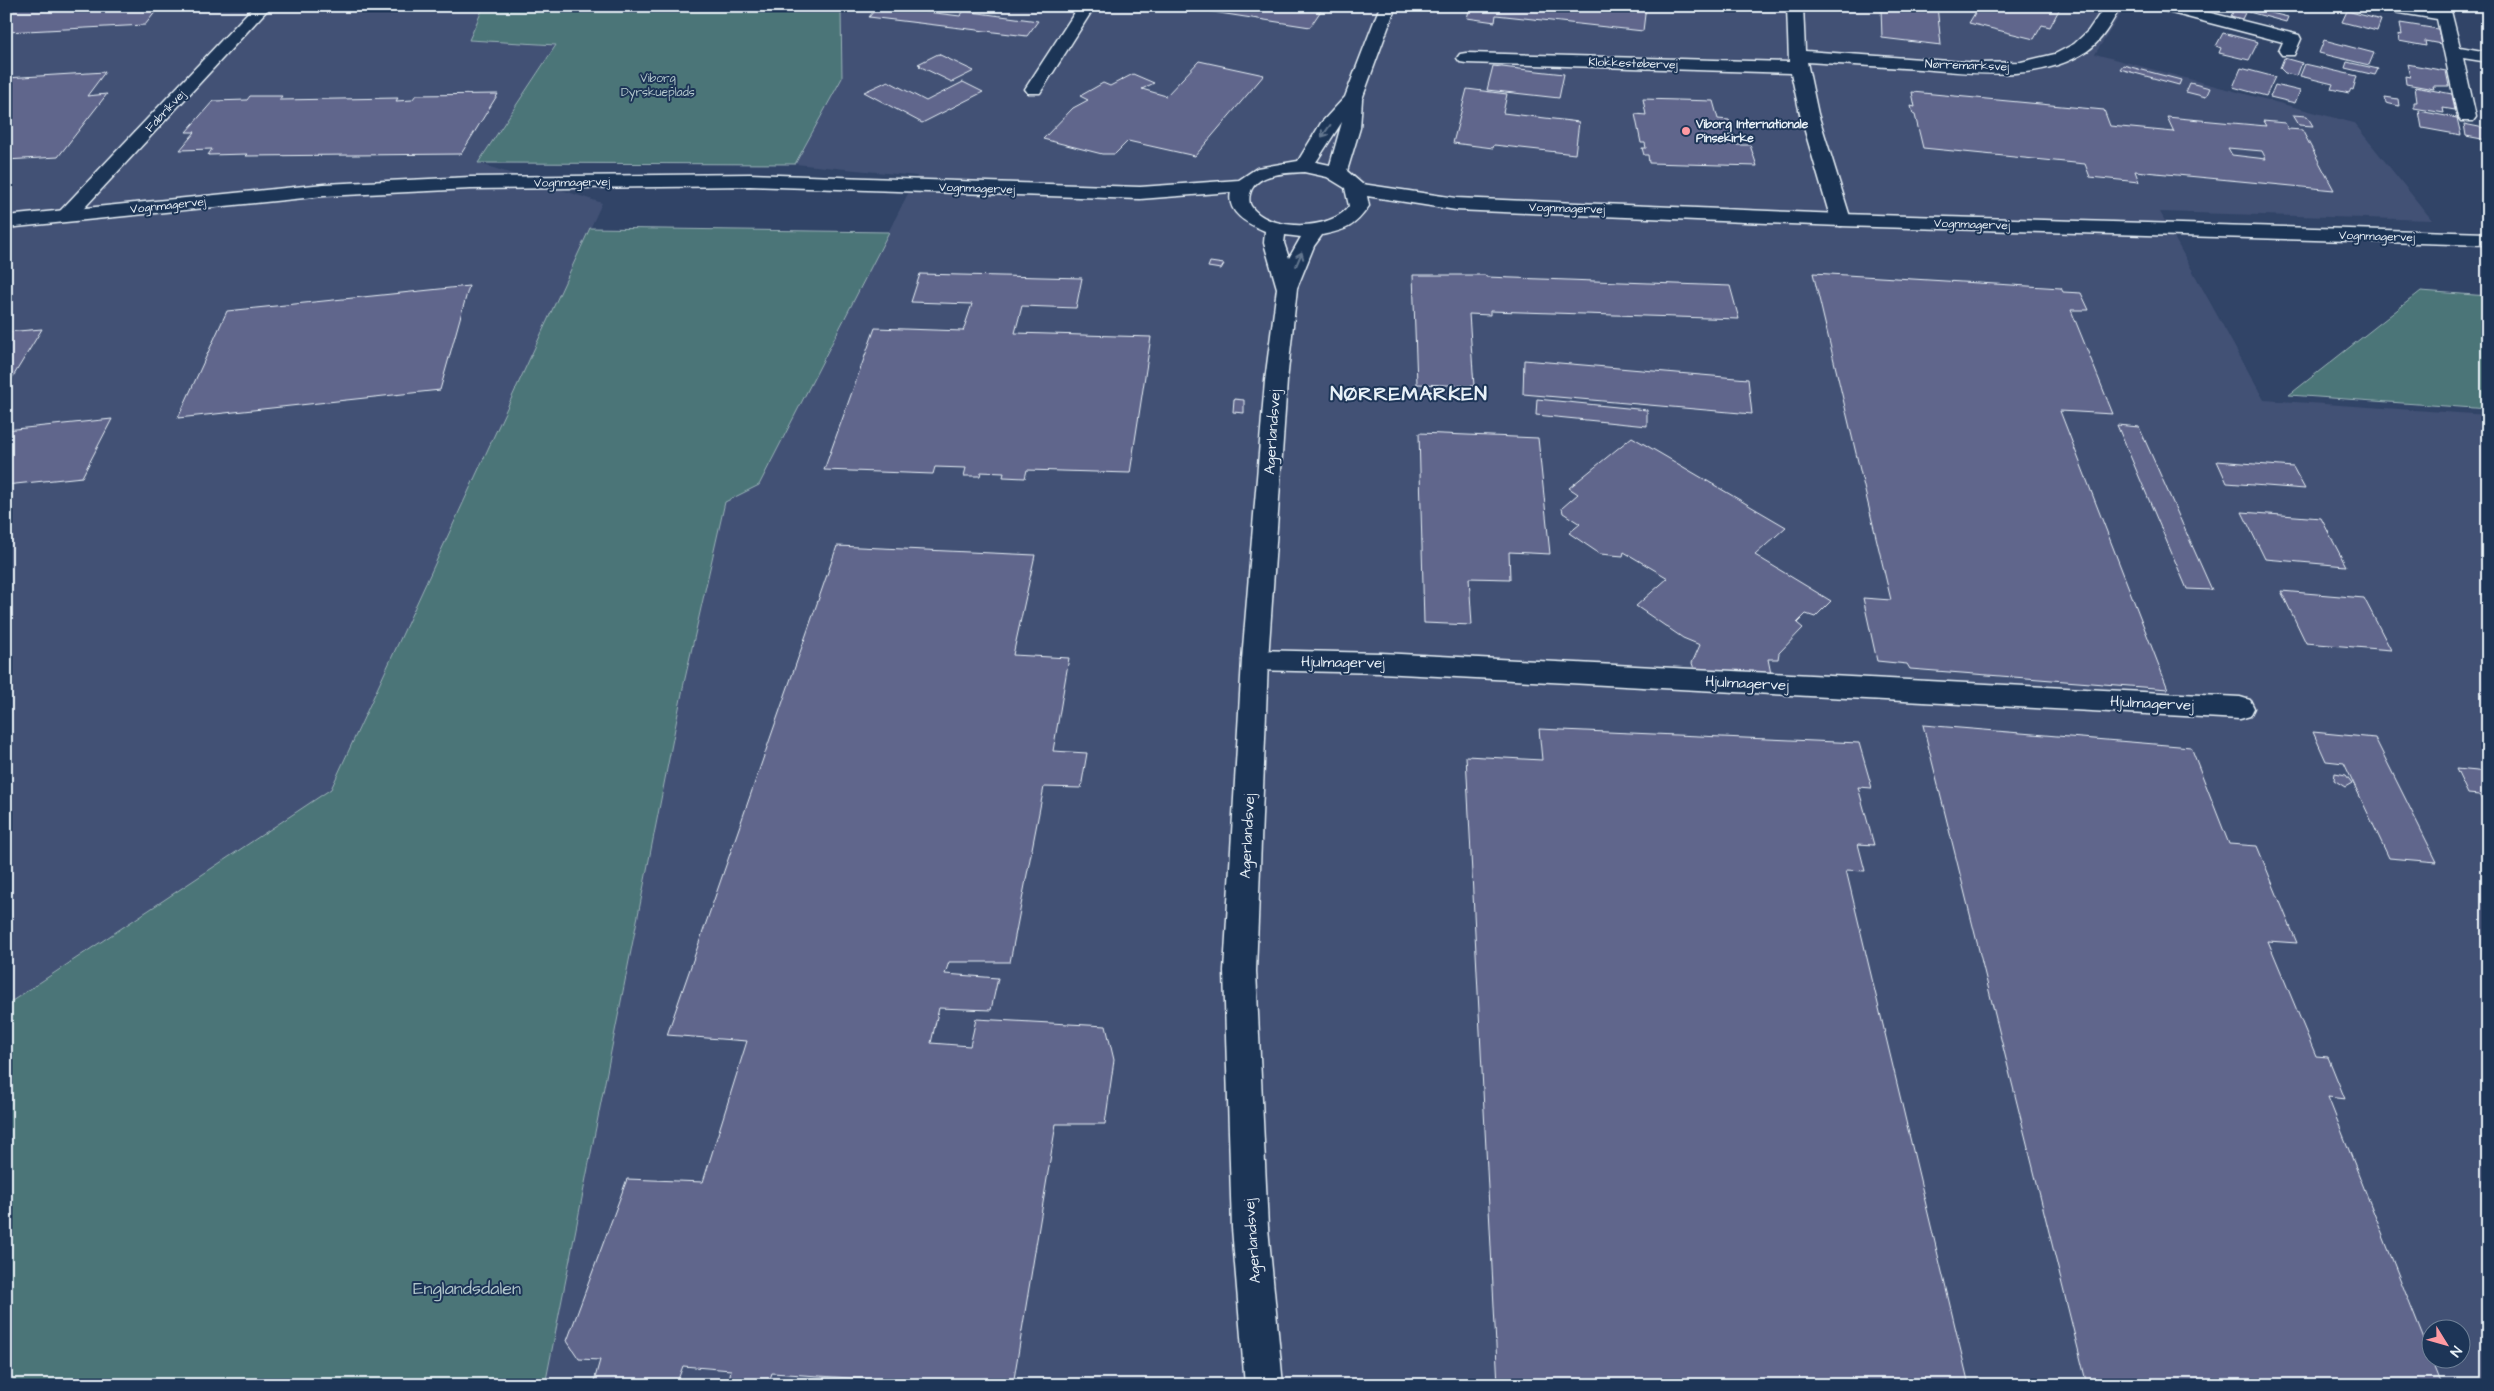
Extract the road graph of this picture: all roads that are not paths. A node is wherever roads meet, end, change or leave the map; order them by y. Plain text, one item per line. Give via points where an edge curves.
1 (263, 6) edge
2 (1087, 6) edge
3 (1388, 6) edge
4 (1795, 6) edge
5 (2113, 6) edge
6 (2162, 6) edge
7 (2394, 7) edge
8 (2288, 51) dead end
9 (2453, 51) junction
10 (2488, 57) edge
11 (1466, 58) dead end
12 (1799, 62) junction
13 (1034, 89) dead end
14 (1353, 99) junction
15 (2467, 117) dead end
16 (1304, 166) junction
17 (1337, 174) junction
18 (1245, 185) junction
19 (1355, 188) junction
20 (1140, 194) junction
21 (1456, 204) junction
22 (1242, 208) junction
23 (1353, 214) junction
24 (67, 215) junction
25 (1842, 220) junction
26 (6, 222) edge
27 (1275, 229) junction
28 (1315, 231) junction
29 (2488, 239) edge
30 (1287, 288) junction
31 (1255, 660) junction
32 (2240, 708) dead end
33 (1264, 1385) edge

1 - 24 street, Fabrikvej
2 - 13 street
3 - 14 street
4 - 12 street
5 - 12 street, Nørremarksvej via 2100,27 2081,47 2025,67 1990,69
6 - 8 street via 2293,40
7 - 9 street via 2445,15
9 - 10 street
9 - 15 street
11 - 12 street, Klokkestøbervej
12 - 25 street via 1806,101
14 -> 16 street via 1328,127
14 - 17 street via 1351,128
16 - 17 street
16 - 18 street via 1268,171
17 - 19 street
18 - 20 street, Vognmagervej
18 - 22 street via 1240,200
19 - 21 street, Vognmagervej
19 - 23 street via 1359,197
20 - 22 street, Vognmagervej
20 - 24 street, Vognmagervej via 750,180 470,183 324,190
21 - 23 street, Vognmagervej
21 - 25 street, Vognmagervej
22 - 27 street via 1256,221
23 - 28 street via 1331,227
24 - 26 street, Vognmagervej
25 - 29 street, Vognmagervej
27 - 28 street
27 - 30 street, Agerlandsvej via 1274,243
30 -> 28 street, Agerlandsvej via 1304,246
30 - 31 street, Agerlandsvej via 1276,381
31 - 32 street, Hjulmagervej via 1380,662
31 - 33 street, Agerlandsvej via 1240,971 1250,1228

